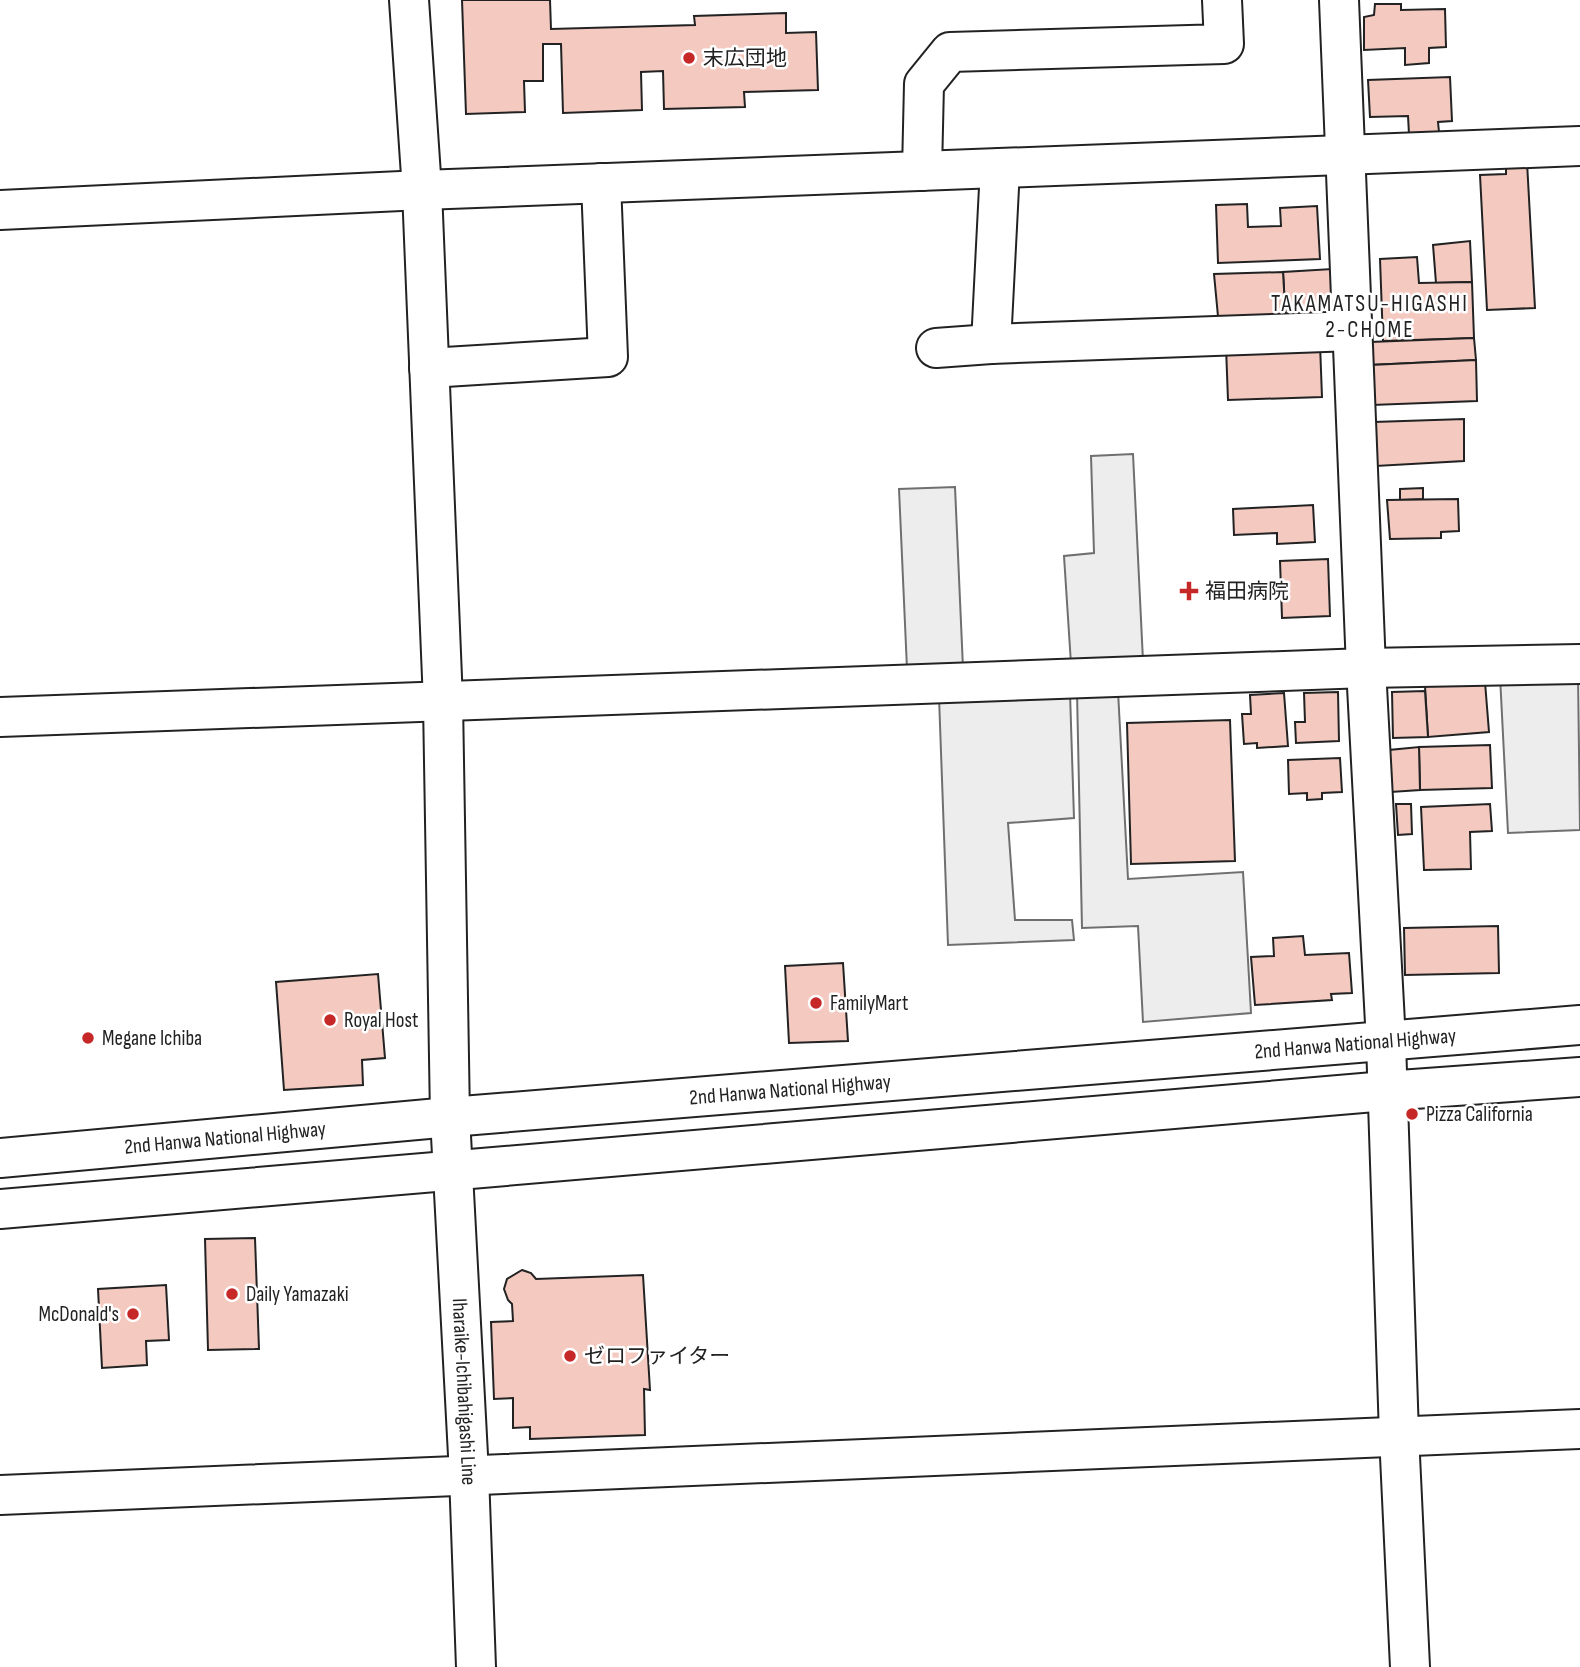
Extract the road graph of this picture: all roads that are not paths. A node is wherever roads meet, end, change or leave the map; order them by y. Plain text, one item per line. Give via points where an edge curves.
1 (410, 0) edge
2 (1222, 0) edge
3 (1339, 0) edge
4 (1580, 146) edge
5 (1347, 154) junction
6 (1000, 168) junction
7 (922, 170) junction
8 (601, 183) junction
9 (422, 190) junction
10 (0, 211) edge
11 (1353, 331) junction
12 (991, 344) junction
13 (936, 348) dead end
14 (429, 368) junction
15 (1580, 664) edge
16 (1366, 668) junction
17 (443, 702) junction
18 (0, 717) edge
19 (1580, 1025) edge
20 (1386, 1042) junction
21 (1580, 1077) edge
22 (1386, 1091) junction
23 (450, 1117) junction
24 (0, 1158) edge
25 (454, 1170) junction
26 (0, 1209) edge
27 (1580, 1429) edge
28 (1399, 1435) junction
29 (469, 1474) junction
30 (0, 1495) edge
31 (476, 1667) edge
32 (1410, 1667) edge

1 - 9 main road, Iharaike-Ichibahigashi Line
2 - 7 main road via 1224,44 950,52 924,84
3 - 5 main road
4 - 5 main road
5 - 6 main road
5 - 11 main road
6 - 7 main road
6 - 12 main road
7 - 8 main road
8 - 9 main road
8 - 14 main road via 608,357
9 - 10 main road
9 - 14 main road, Iharaike-Ichibahigashi Line
11 - 12 main road
11 - 16 main road
12 - 13 main road
14 - 17 main road, Iharaike-Ichibahigashi Line
15 - 16 main road
16 - 17 main road
16 - 20 main road
17 - 18 main road
17 - 23 main road, Iharaike-Ichibahigashi Line
19 - 20 main road, 2nd Hanwa National Highway
20 - 22 main road
20 - 23 main road, 2nd Hanwa National Highway
21 - 22 main road
22 - 25 main road
22 - 28 main road
23 - 24 main road, 2nd Hanwa National Highway
23 - 25 main road, Iharaike-Ichibahigashi Line
25 - 26 main road
25 - 29 main road, Iharaike-Ichibahigashi Line
27 - 28 main road
28 - 29 main road
28 - 32 main road
29 - 30 main road
29 - 31 main road, Iharaike-Ichibahigashi Line

